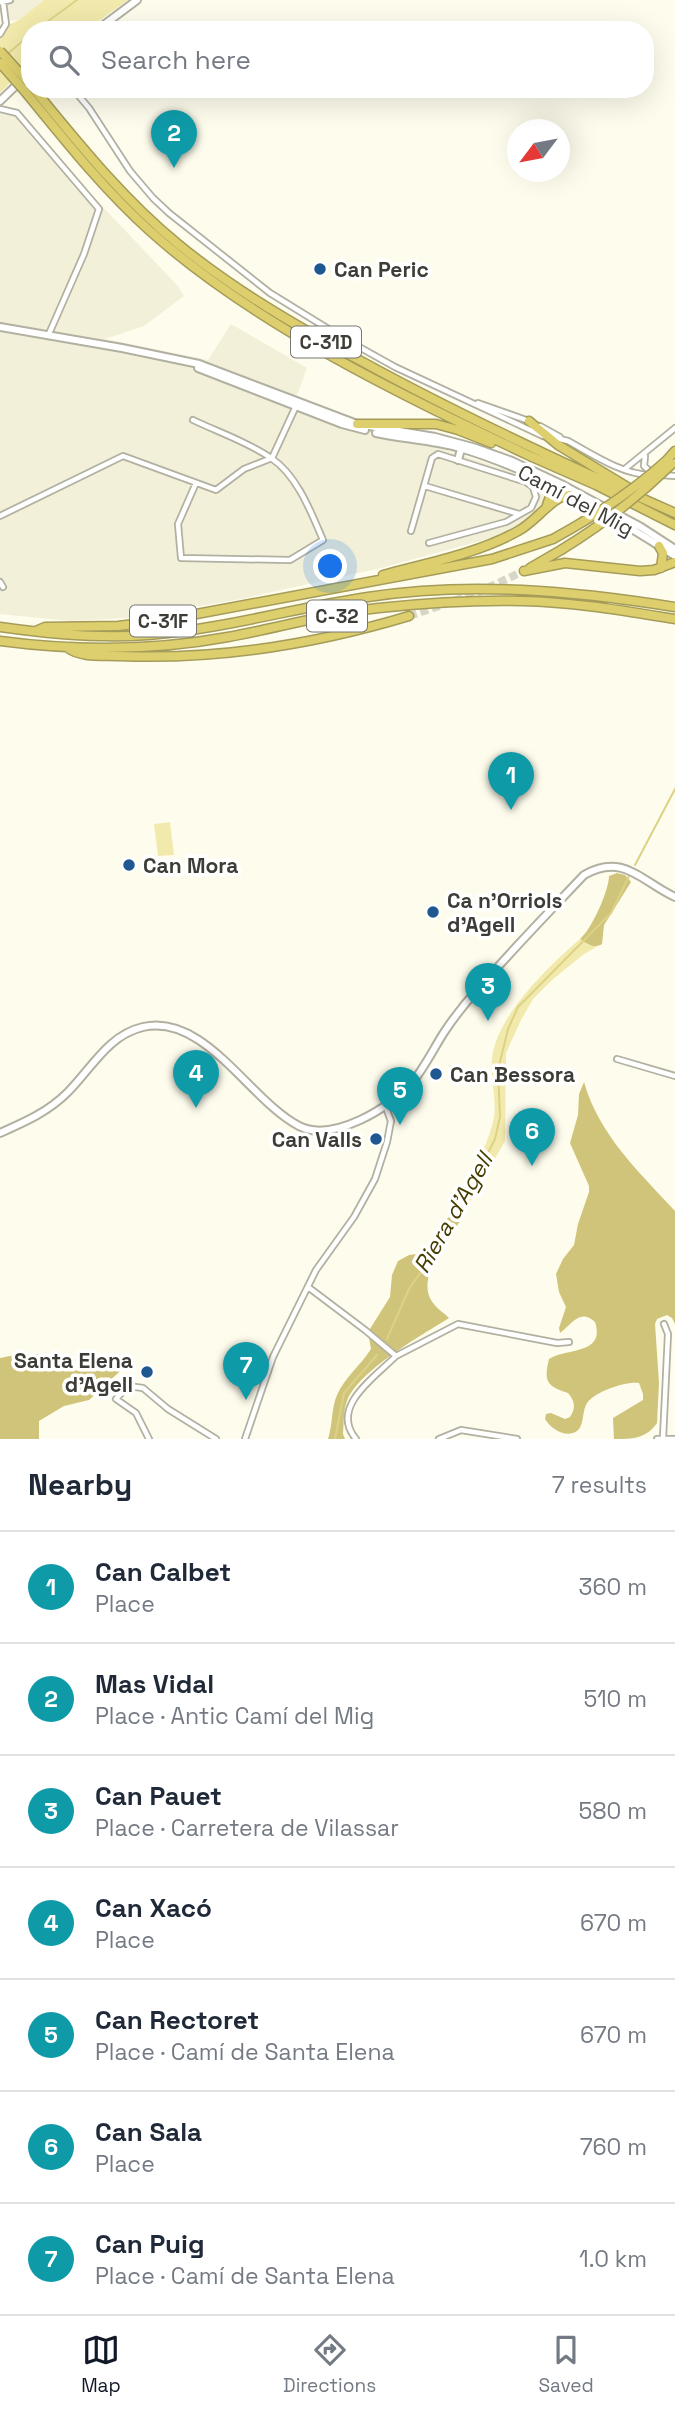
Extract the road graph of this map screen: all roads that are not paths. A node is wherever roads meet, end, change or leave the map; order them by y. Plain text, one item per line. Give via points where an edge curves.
1 (10, 0) edge
2 (137, 0) edge
3 (1, 2) edge
4 (109, 21) edge
5 (0, 34) edge
6 (0, 51) edge
7 (0, 63) edge
8 (21, 77) edge
9 (21, 80) edge
10 (21, 81) edge
11 (37, 98) edge
12 (41, 98) edge
13 (81, 98) edge
14 (0, 101) edge
15 (0, 109) edge
16 (0, 327) edge
17 (48, 336) junction
18 (178, 360) junction
19 (249, 383) junction
20 (456, 395) junction
21 (296, 406) junction
22 (321, 413) junction
23 (193, 420) dead end
24 (529, 421) junction
25 (357, 424) junction
26 (675, 428) edge
27 (427, 436) junction
28 (547, 437) junction
29 (568, 441) junction
30 (461, 449) junction
31 (675, 451) edge
32 (474, 453) junction
33 (646, 454) junction
34 (532, 457) junction
35 (272, 458) junction
36 (458, 460) junction
37 (672, 462) edge
38 (470, 463) junction
39 (520, 465) junction
40 (625, 469) junction
41 (653, 475) junction
42 (675, 476) edge
43 (196, 482) junction
44 (545, 482) junction
45 (425, 486) junction
46 (570, 495) junction
47 (655, 504) junction
48 (545, 511) junction
49 (510, 512) junction
50 (675, 513) edge
51 (519, 514) junction
52 (0, 516) edge
53 (510, 520) junction
54 (675, 525) edge
55 (411, 531) dead end
56 (429, 543) dead end
57 (659, 546) junction
58 (675, 549) edge
59 (675, 556) edge
60 (675, 562) edge
61 (661, 568) junction
62 (354, 585) junction
63 (675, 607) edge
64 (409, 616) tunnel mouth
65 (675, 619) edge
66 (0, 627) edge
67 (34, 632) junction
68 (0, 641) edge
69 (68, 648) junction
70 (673, 896) edge
71 (617, 1059) dead end
72 (675, 1076) edge
73 (385, 1105) junction
74 (0, 1133) edge
75 (308, 1287) junction
76 (664, 1324) dead end
77 (569, 1342) dead end
78 (396, 1356) junction
79 (663, 1438) edge
80 (675, 1438) edge
81 (149, 1439) edge
82 (216, 1439) edge
83 (245, 1439) edge
84 (356, 1439) edge
85 (439, 1439) edge
86 (517, 1439) edge
87 (657, 1439) edge

1 - 3 street
2 - 4 street
3 - 5 street via 6,24
6 - 8 highway, C-31D, bridge
7 - 9 highway, C-31D, bridge
10 - 14 street
11 - 34 highway, C-31D via 79,157 122,205 213,281 357,369
12 - 47 highway, C-31D via 135,205 228,281 396,380
13 - 20 street via 153,198 242,273 343,338
15 - 17 street via 17,113 99,209
16 - 17 street, Camí del Mig
17 - 18 street, Camí del Mig
18 - 19 street, Camí del Mig
18 - 21 street, Camí del Mig
19 - 21 street, Camí del Mig
19 - 22 street, Camí del Mig
20 - 24 street
20 - 28 street
21 - 22 street, Camí del Mig
21 - 35 street
22 - 25 street, Camí del Mig
22 - 30 street, Camí del Mig via 356,429
23 - 35 street
24 - 28 highway
24 - 29 street
25 - 27 street, Camí del Mig
25 - 34 highway via 443,425
26 - 33 street
27 - 30 street, Camí del Mig
27 - 39 street, Camí del Mig
28 - 29 street
28 - 47 highway
29 - 40 street
30 - 32 street, Camí del Mig
30 - 36 street
31 - 37 highway, C-31F
32 - 38 street
32 - 39 street, Camí del Mig
32 - 44 street, Camí del Mig
33 - 40 street
33 - 41 street via 644,466
34 - 54 highway, C-31D
35 - 43 street via 244,468 216,490
35 - 43 street via 295,485 323,540 290,560 181,558 178,524
36 - 38 street
36 - 45 street via 438,454 432,458
37 - 61 highway, C-31F, bridge via 604,523 524,571 565,563 640,571
37 - 62 highway, C-31F, bridge via 597,516 553,539 492,559
38 - 51 street via 533,487 536,497 531,508
39 - 58 street, Camí del Mig
40 - 41 street
41 - 42 street
43 - 52 street via 123,456
44 - 46 street, Camí del Mig
44 - 48 highway via 551,494
45 - 49 street
45 - 55 street
46 - 48 highway via 557,498
46 - 57 street, Camí del Mig
47 - 50 highway, C-31D
48 - 62 highway via 505,538
49 - 51 street
49 - 53 street
51 - 53 street
53 - 56 street
57 - 59 street, Camí del Mig
57 - 61 highway
60 - 61 highway
62 - 67 highway, C-31F via 159,621 45,627
63 - 67 highway, C-32 via 527,589 440,590 370,596 224,625 146,635
64 - 69 highway, C-31F via 282,646 210,655 104,656
65 - 69 highway, C-32 via 523,601 439,602 375,608 183,644
66 - 67 highway, C-32
68 - 69 highway, C-32
70 - 73 street via 624,868 602,867 584,875 478,988 412,1082
71 - 72 street
73 - 74 street via 338,1129 303,1128 195,1037 156,1026 120,1037 53,1105
73 - 75 street via 391,1121 374,1179
75 - 78 street
75 - 83 street via 273,1357
76 - 79 street via 668,1334
77 - 78 street via 458,1324
78 - 84 street via 349,1406 349,1432
79 - 80 street
79 - 87 street
81 - 82 street via 136,1413 116,1399 128,1386 143,1388
85 - 86 street via 461,1430

